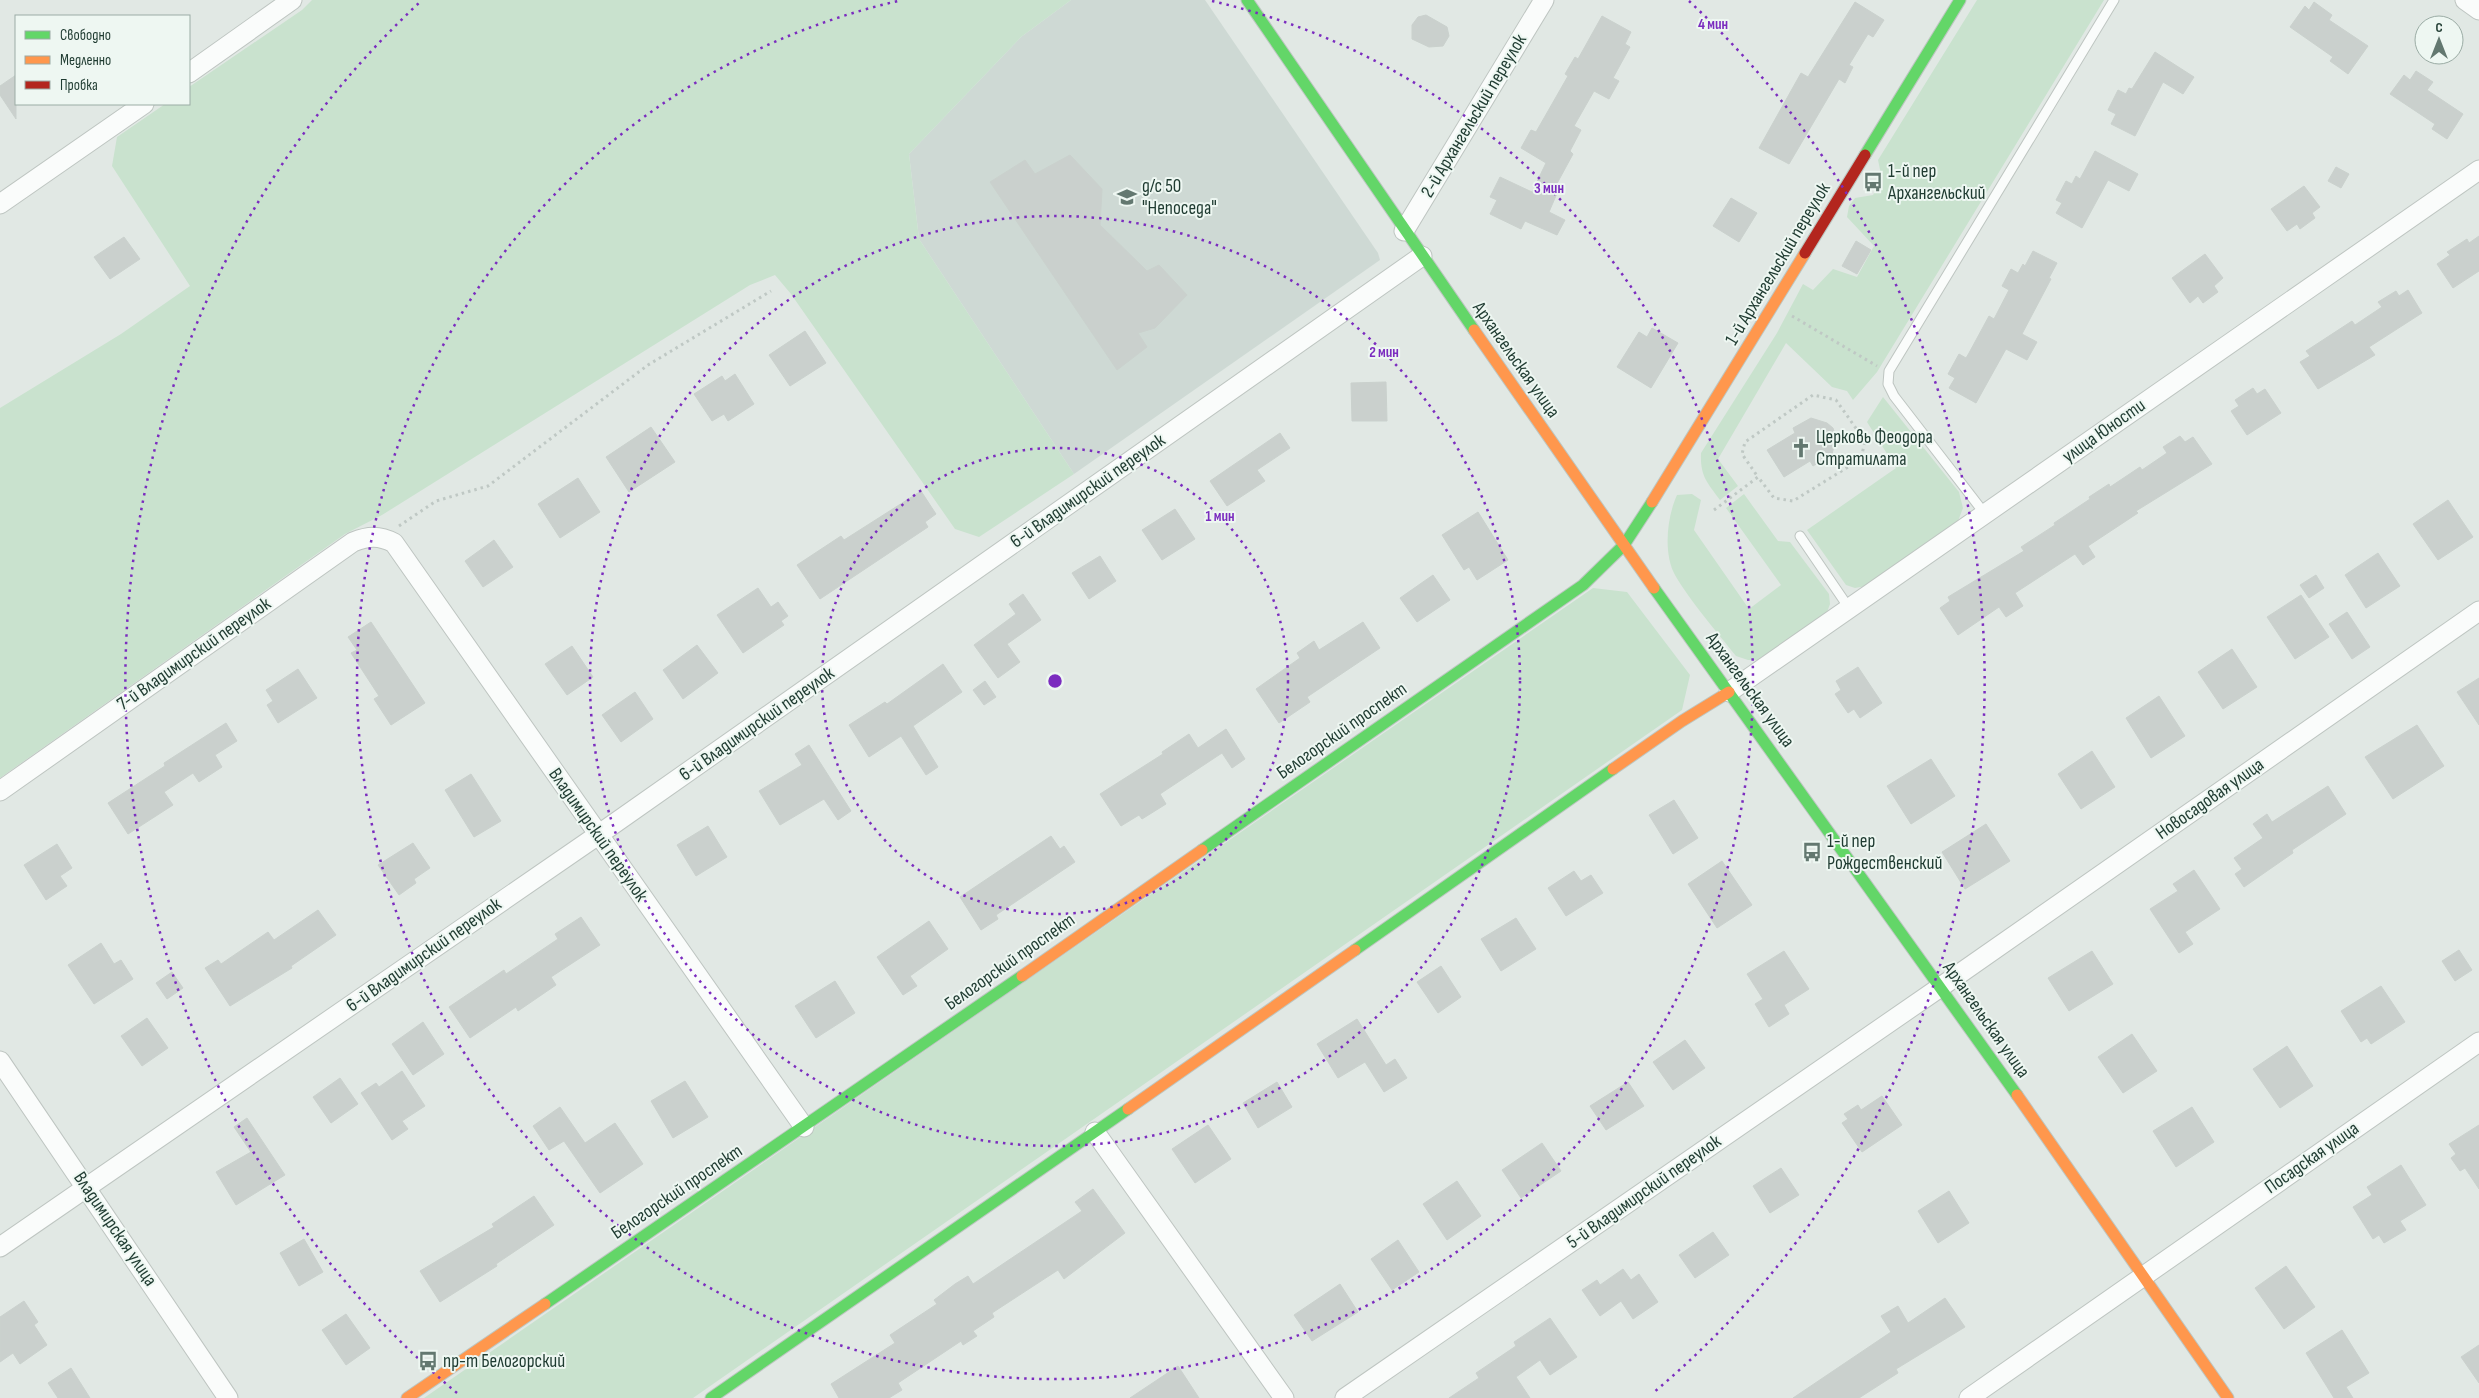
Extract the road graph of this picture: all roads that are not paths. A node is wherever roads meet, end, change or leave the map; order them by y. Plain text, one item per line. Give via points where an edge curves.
1 (292, 0) edge
2 (1247, 0) edge
3 (1544, 0) edge
4 (1960, 0) edge
5 (2114, 0) edge
6 (2465, 0) edge
7 (2479, 10) edge
8 (190, 72) edge
9 (143, 105) edge
10 (2479, 170) edge
11 (0, 204) edge
12 (1404, 231) junction
13 (1422, 256) junction
14 (1985, 514) junction
15 (1800, 536) dead end
16 (388, 540) joint
17 (1624, 545) junction
18 (1849, 608) junction
19 (2479, 611) edge
20 (1730, 692) junction
21 (0, 791) edge
22 (598, 836) junction
23 (1942, 986) junction
24 (2479, 1042) edge
25 (0, 1061) edge
26 (804, 1127) junction
27 (1095, 1132) junction
28 (87, 1187) junction
29 (0, 1247) edge
30 (2145, 1275) junction
31 (228, 1398) edge
32 (407, 1398) edge
33 (711, 1398) edge
34 (1284, 1398) edge
35 (1346, 1398) edge
36 (1969, 1398) edge
37 (2228, 1398) edge

1 - 8 street
2 - 12 street, Архангельская улица
3 - 12 street, 2-й Архангельский переулок
4 - 17 street, 1-й Архангельский переулок
5 - 14 lane via 1889,371 1888,384 1894,396
6 - 7 street
9 - 11 street
10 - 14 street, улица Юности
12 - 13 street, Архангельская улица
13 - 17 street, Архангельская улица
13 - 22 street, 6-й Владимирский переулок
14 - 18 street, улица Юности
15 - 18 lane
16 - 21 street, 7-й Владимирский переулок via 366,536 353,542
16 - 22 street, Владимирский переулок
17 - 20 street, Архангельская улица
17 - 26 street, Белогорский проспект via 1583,585
18 - 20 street, улица Юности
19 - 23 street, Новосадовая улица
20 - 23 street, Архангельская улица
20 - 27 street via 1682,721
22 - 26 street, Владимирский переулок
22 - 28 street, 6-й Владимирский переулок
23 - 30 street, Архангельская улица
23 - 35 street, 5-й Владимирский переулок
24 - 30 street, Посадская улица
25 - 28 street, Владимирская улица
26 - 32 street, Белогорский проспект
27 - 33 street
27 - 34 street
28 - 29 street, 6-й Владимирский переулок
28 - 31 street, Владимирская улица
30 - 36 street, Посадская улица
30 - 37 street, Архангельская улица

